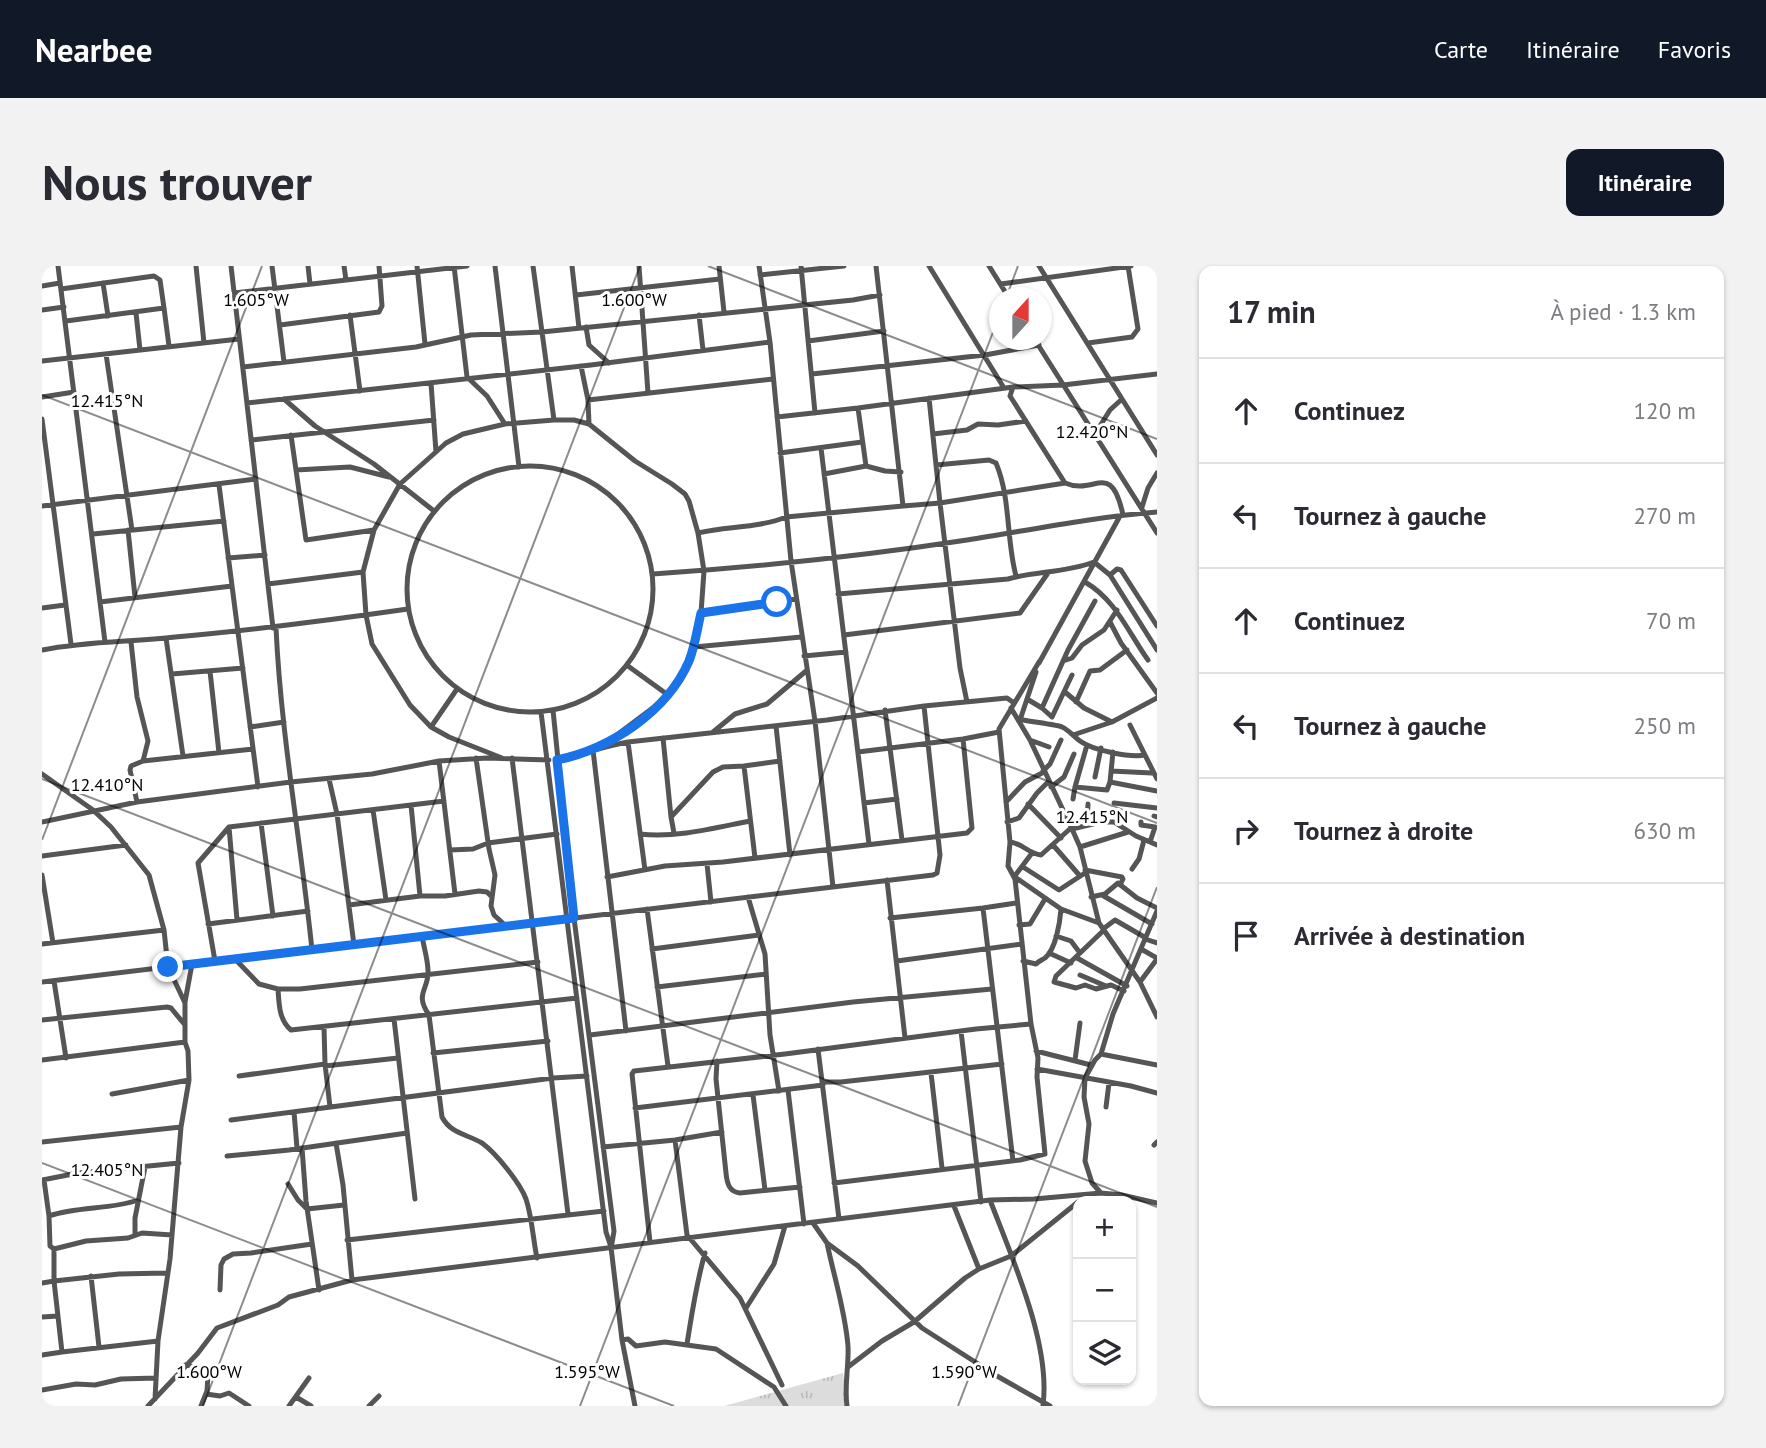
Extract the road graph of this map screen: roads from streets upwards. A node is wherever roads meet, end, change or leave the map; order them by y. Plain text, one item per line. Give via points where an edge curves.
1 (58, 266) edge
2 (196, 266) edge
3 (231, 266) edge
4 (272, 266) edge
5 (308, 266) edge
6 (344, 266) edge
7 (379, 266) edge
8 (467, 266) edge
9 (495, 266) edge
10 (533, 266) edge
11 (572, 266) edge
12 (639, 266) edge
13 (719, 266) edge
14 (759, 266) edge
15 (845, 266) edge
16 (876, 266) edge
17 (929, 266) edge
18 (989, 266) edge
19 (1039, 266) edge
20 (1129, 266) edge
21 (454, 267) edge
22 (802, 268) edge
23 (417, 269) edge
24 (760, 275) junction
25 (380, 276) junction
26 (1046, 278) junction
27 (720, 279) junction
28 (346, 280) junction
29 (103, 283) junction
30 (310, 284) junction
31 (1001, 284) junction
32 (42, 286) edge
33 (61, 286) junction
34 (1003, 287) edge
35 (275, 288) junction
36 (642, 288) junction
37 (234, 293) junction
38 (576, 295) junction
39 (880, 295) junction
40 (806, 305) junction
41 (64, 307) junction
42 (164, 308) junction
43 (765, 308) junction
44 (42, 310) edge
45 (724, 312) junction
46 (136, 313) junction
47 (699, 314) junction
48 (350, 315) junction
49 (108, 316) junction
50 (66, 321) junction
51 (644, 321) junction
52 (280, 325) junction
53 (583, 328) junction
54 (884, 331) junction
55 (542, 332) junction
56 (502, 333) junction
57 (463, 336) junction
58 (239, 339) junction
59 (808, 341) junction
60 (770, 342) junction
61 (204, 343) junction
62 (1088, 343) junction
63 (425, 344) junction
64 (169, 346) junction
65 (140, 350) junction
66 (703, 350) junction
67 (1005, 350) edge
68 (1042, 350) edge
69 (106, 354) junction
70 (355, 354) junction
71 (985, 355) junction
72 (646, 357) junction
73 (71, 358) junction
74 (42, 361) edge
75 (284, 362) junction
76 (610, 363) junction
77 (581, 366) junction
78 (887, 366) junction
79 (243, 367) junction
80 (546, 370) junction
81 (508, 374) junction
82 (811, 374) junction
83 (1157, 374) edge
84 (467, 377) junction
85 (1109, 378) junction
86 (773, 379) junction
87 (431, 383) junction
88 (1063, 385) junction
89 (1013, 387) junction
90 (1004, 388) junction
91 (360, 391) junction
92 (74, 392) junction
93 (648, 393) junction
94 (1010, 396) junction
95 (42, 397) edge
96 (929, 398) junction
97 (284, 399) junction
98 (1122, 399) junction
99 (587, 400) junction
100 (247, 403) junction
101 (892, 403) junction
102 (858, 408) junction
103 (815, 413) junction
104 (777, 417) junction
105 (42, 419) edge
106 (434, 420) junction
107 (554, 420) junction
108 (1026, 421) junction
109 (505, 424) junction
110 (514, 424) junction
111 (589, 424) junction
112 (321, 431) junction
113 (933, 433) junction
114 (1095, 434) junction
115 (43, 435) edge
116 (291, 435) junction
117 (251, 440) junction
118 (862, 442) junction
119 (821, 448) junction
120 (436, 452) junction
121 (780, 453) junction
122 (1157, 455) edge
123 (936, 465) junction
124 (866, 466) junction
125 (519, 467) junction
126 (45, 468) edge
127 (296, 470) junction
128 (901, 472) junction
129 (1157, 473) edge
130 (824, 474) junction
131 (392, 478) junction
132 (256, 479) junction
133 (400, 484) junction
134 (1065, 484) junction
135 (219, 485) junction
136 (1004, 494) junction
137 (126, 496) junction
138 (86, 500) junction
139 (940, 503) junction
140 (53, 505) junction
141 (42, 506) edge
142 (903, 506) junction
143 (1143, 510) junction
144 (434, 511) junction
145 (829, 512) junction
146 (1157, 512) edge
147 (1122, 515) junction
148 (786, 517) junction
149 (224, 521) junction
150 (130, 530) junction
151 (374, 530) junction
152 (698, 533) junction
153 (1008, 533) junction
154 (1157, 533) edge
155 (93, 534) junction
156 (944, 543) junction
157 (265, 555) junction
158 (834, 557) junction
159 (228, 558) junction
160 (790, 562) junction
161 (1094, 562) junction
162 (704, 571) junction
163 (363, 572) junction
164 (1048, 573) junction
165 (653, 574) junction
166 (1110, 575) junction
167 (1016, 576) junction
168 (1085, 582) junction
169 (950, 583) junction
170 (268, 584) junction
171 (232, 586) junction
172 (838, 594) junction
173 (135, 597) junction
174 (796, 599) junction
175 (100, 601) junction
176 (1095, 601) dead end
177 (65, 605) junction
178 (42, 608) edge
179 (408, 609) junction
180 (1117, 610) junction
181 (701, 613) junction
182 (366, 615) junction
183 (955, 621) junction
184 (1110, 622) junction
185 (1157, 626) edge
186 (274, 628) junction
187 (238, 631) junction
188 (844, 635) junction
189 (801, 637) junction
190 (166, 638) junction
191 (105, 642) junction
192 (131, 642) junction
193 (71, 644) junction
194 (694, 647) junction
195 (42, 650) edge
196 (1127, 650) junction
197 (1157, 650) edge
198 (846, 652) junction
199 (804, 656) junction
200 (1148, 660) dead end
201 (1063, 661) junction
202 (1039, 662) junction
203 (628, 666) junction
204 (243, 668) junction
205 (210, 671) junction
206 (806, 671) junction
207 (172, 674) junction
208 (1072, 676) dead end
209 (457, 689) junction
210 (1065, 692) junction
211 (667, 695) junction
212 (1157, 696) edge
213 (1027, 699) junction
214 (967, 702) junction
215 (1076, 702) junction
216 (1012, 705) junction
217 (923, 706) junction
218 (1042, 708) junction
219 (553, 710) junction
220 (885, 710) junction
221 (541, 712) junction
222 (853, 716) junction
223 (1052, 717) junction
224 (1019, 720) junction
225 (284, 722) junction
226 (815, 722) junction
227 (1112, 722) junction
228 (1060, 725) junction
229 (1130, 725) dead end
230 (431, 726) junction
231 (776, 726) junction
232 (250, 727) junction
233 (713, 732) junction
234 (999, 732) junction
235 (1073, 735) junction
236 (663, 738) junction
237 (963, 739) junction
238 (1030, 740) junction
239 (1061, 740) dead end
240 (628, 742) junction
241 (928, 743) junction
242 (1087, 745) junction
243 (602, 746) junction
244 (1049, 747) dead end
245 (891, 748) junction
246 (1101, 748) junction
247 (253, 749) junction
248 (593, 750) junction
249 (858, 752) junction
250 (1113, 752) junction
251 (219, 753) junction
252 (1074, 754) dead end
253 (1145, 755) junction
254 (183, 757) junction
255 (476, 758) junction
256 (502, 758) junction
257 (512, 758) junction
258 (548, 760) junction
259 (557, 760) junction
260 (143, 761) junction
261 (439, 761) junction
262 (780, 761) junction
263 (744, 766) junction
264 (1044, 771) junction
265 (1111, 771) junction
266 (1153, 773) junction
267 (42, 774) edge
268 (1094, 777) dead end
269 (329, 779) junction
270 (1157, 779) edge
271 (45, 780) edge
272 (291, 782) junction
273 (1110, 782) junction
274 (1050, 784) junction
275 (258, 787) junction
276 (1075, 787) junction
277 (1157, 791) edge
278 (897, 799) junction
279 (1073, 799) dead end
280 (137, 802) junction
281 (444, 802) junction
282 (864, 803) junction
283 (1006, 803) junction
284 (1114, 803) dead end
285 (1028, 804) junction
286 (1088, 804) dead end
287 (411, 805) junction
288 (1157, 808) edge
289 (93, 810) junction
290 (373, 810) junction
291 (337, 814) junction
292 (671, 817) junction
293 (298, 820) junction
294 (750, 821) junction
295 (42, 822) edge
296 (1007, 822) junction
297 (1141, 822) dead end
298 (261, 823) junction
299 (1087, 825) junction
300 (229, 827) junction
301 (1072, 828) junction
302 (1128, 832) junction
303 (674, 833) junction
304 (557, 834) junction
305 (640, 834) junction
306 (939, 836) junction
307 (1060, 838) junction
308 (522, 839) junction
309 (902, 840) junction
310 (1010, 842) junction
311 (1150, 842) edge
312 (488, 843) junction
313 (869, 844) junction
314 (126, 845) junction
315 (1053, 845) junction
316 (1080, 847) junction
317 (830, 849) junction
318 (450, 850) junction
319 (1032, 853) junction
320 (790, 855) junction
321 (42, 856) edge
322 (755, 858) junction
323 (707, 864) junction
324 (1023, 867) junction
325 (1132, 869) dead end
326 (645, 870) junction
327 (1083, 873) junction
328 (42, 875) edge
329 (607, 877) junction
330 (1015, 877) junction
331 (887, 880) junction
332 (1121, 885) junction
333 (833, 887) junction
334 (1059, 890) junction
335 (455, 894) junction
336 (421, 895) junction
337 (1102, 895) junction
338 (491, 896) junction
339 (748, 897) junction
340 (1091, 897) junction
341 (1045, 899) junction
342 (386, 900) junction
343 (711, 902) junction
344 (1144, 902) junction
345 (1016, 903) junction
346 (1052, 903) junction
347 (349, 905) junction
348 (983, 908) junction
349 (647, 909) junction
350 (1060, 909) junction
351 (1157, 910) edge
352 (308, 911) junction
353 (611, 914) junction
354 (273, 915) junction
355 (574, 918) junction
356 (890, 918) junction
357 (566, 919) junction
358 (1140, 919) junction
359 (237, 920) junction
360 (533, 923) junction
361 (208, 924) junction
362 (1019, 925) junction
363 (506, 926) junction
364 (1102, 927) junction
365 (1153, 927) edge
366 (164, 930) junction
367 (759, 935) junction
368 (422, 936) junction
369 (1056, 936) junction
370 (1146, 938) junction
371 (53, 943) junction
372 (1157, 943) edge
373 (42, 944) edge
374 (1021, 944) junction
375 (354, 945) junction
376 (988, 947) junction
377 (652, 949) junction
378 (1141, 949) junction
379 (312, 950) junction
380 (1049, 953) junction
381 (1078, 956) junction
382 (235, 959) junction
383 (1157, 959) edge
384 (215, 961) junction
385 (897, 961) junction
386 (1023, 961) junction
387 (538, 962) junction
388 (1071, 963) junction
389 (192, 964) junction
390 (168, 967) junction
391 (1131, 970) junction
392 (429, 974) junction
393 (766, 974) junction
394 (1080, 975) dead end
395 (54, 981) junction
396 (42, 982) edge
397 (1140, 982) junction
398 (1106, 986) junction
399 (657, 987) junction
400 (1125, 988) junction
401 (278, 989) junction
402 (992, 989) junction
403 (578, 998) junction
404 (899, 998) junction
405 (543, 1002) junction
406 (185, 1003) junction
407 (769, 1014) junction
408 (429, 1015) junction
409 (1157, 1017) edge
410 (60, 1018) junction
411 (394, 1018) junction
412 (42, 1020) edge
413 (1080, 1023) dead end
414 (1031, 1024) junction
415 (185, 1025) junction
416 (662, 1026) junction
417 (324, 1027) junction
418 (998, 1027) junction
419 (626, 1031) junction
420 (961, 1031) junction
421 (590, 1035) junction
422 (905, 1038) junction
423 (548, 1041) junction
424 (185, 1042) junction
425 (818, 1049) junction
426 (1036, 1051) junction
427 (433, 1053) junction
428 (1101, 1054) junction
429 (773, 1055) junction
430 (65, 1058) junction
431 (398, 1058) junction
432 (42, 1060) edge
433 (1075, 1060) junction
434 (717, 1061) junction
435 (1002, 1064) junction
436 (325, 1065) junction
437 (1091, 1065) junction
438 (1157, 1065) edge
439 (668, 1066) junction
440 (966, 1068) junction
441 (1037, 1069) junction
442 (931, 1073) junction
443 (239, 1076) dead end
444 (587, 1076) junction
445 (553, 1078) junction
446 (1085, 1078) junction
447 (189, 1080) junction
448 (1109, 1083) junction
449 (824, 1084) junction
450 (788, 1090) junction
451 (779, 1091) junction
452 (438, 1093) junction
453 (1157, 1093) edge
454 (112, 1094) dead end
455 (753, 1095) junction
456 (403, 1097) junction
457 (718, 1097) junction
458 (330, 1107) junction
459 (1107, 1107) dead end
460 (635, 1108) junction
461 (294, 1112) junction
462 (231, 1120) dead end
463 (181, 1126) junction
464 (722, 1132) junction
465 (407, 1133) junction
466 (675, 1140) junction
467 (42, 1142) edge
468 (335, 1143) junction
469 (639, 1143) junction
470 (603, 1147) junction
471 (299, 1148) junction
472 (227, 1156) dead end
473 (1013, 1161) junction
474 (179, 1163) junction
475 (976, 1165) junction
476 (145, 1167) junction
477 (942, 1168) junction
478 (43, 1180) edge
479 (834, 1183) junction
480 (288, 1184) dead end
481 (800, 1187) junction
482 (765, 1190) junction
483 (1101, 1193) junction
484 (1086, 1195) joint
485 (415, 1199) dead end
486 (138, 1200) junction
487 (990, 1200) junction
488 (981, 1202) junction
489 (1157, 1202) edge
490 (344, 1205) junction
491 (954, 1206) junction
492 (1073, 1206) edge
493 (307, 1209) junction
494 (604, 1211) junction
495 (568, 1214) junction
496 (48, 1216) junction
497 (839, 1219) junction
498 (530, 1220) junction
499 (813, 1223) junction
500 (804, 1224) junction
501 (785, 1226) junction
502 (135, 1235) junction
503 (172, 1235) junction
504 (689, 1238) junction
505 (347, 1240) junction
506 (650, 1242) junction
507 (827, 1243) junction
508 (312, 1244) junction
509 (611, 1247) junction
510 (54, 1249) junction
511 (705, 1253) junction
512 (1011, 1256) junction
513 (537, 1258) junction
514 (979, 1269) junction
515 (167, 1273) junction
516 (91, 1276) junction
517 (352, 1280) junction
518 (54, 1281) junction
519 (42, 1283) edge
520 (220, 1290) dead end
521 (319, 1290) junction
522 (746, 1308) junction
523 (58, 1315) junction
524 (42, 1318) edge
525 (914, 1322) junction
526 (622, 1340) junction
527 (158, 1341) junction
528 (687, 1344) junction
529 (99, 1347) junction
530 (62, 1352) junction
531 (42, 1355) edge
532 (185, 1365) junction
533 (848, 1367) junction
534 (156, 1378) junction
535 (309, 1378) dead end
536 (782, 1385) dead end
537 (42, 1390) edge
538 (206, 1394) junction
539 (379, 1396) dead end
540 (296, 1397) junction
541 (155, 1399) junction
542 (1043, 1404) edge
543 (148, 1406) edge
544 (201, 1406) edge
545 (249, 1406) edge
546 (289, 1406) edge
547 (311, 1406) edge
548 (369, 1406) edge
549 (635, 1406) edge
550 (786, 1406) edge
551 (847, 1406) edge
552 (1051, 1406) edge

1 - 33 street
2 - 61 street
3 - 37 street
4 - 35 street
5 - 30 street
6 - 28 street
7 - 25 street
8 - 21 street
9 - 56 street
10 - 55 street
11 - 38 street
12 - 36 street
13 - 27 street
14 - 24 street
15 - 22 street
16 - 39 street
17 - 71 street
18 - 31 street
19 - 26 street
20 - 26 street
20 - 62 street via 1136,334
21 - 23 street
21 - 57 street
22 - 24 street
22 - 40 street
23 - 25 street
23 - 63 street
24 - 43 street
25 - 28 street
25 - 48 street via 382,310
26 - 31 street
26 - 62 street
27 - 36 street
27 - 45 street
28 - 30 street
29 - 33 street
29 - 42 street via 154,276 160,280
29 - 49 street
30 - 35 street
31 - 34 street
32 - 33 street
33 - 41 street
35 - 37 street
35 - 52 street
36 - 38 street
36 - 51 street
37 - 58 street
38 - 53 street
39 - 40 street
39 - 54 street
40 - 43 street
40 - 59 street
41 - 44 street
41 - 50 street
42 - 46 street
42 - 64 street
43 - 45 street
43 - 60 street
45 - 47 street
46 - 49 street
46 - 65 street
47 - 51 street
47 - 66 street
48 - 52 street
48 - 70 street
49 - 50 street
50 - 73 street
51 - 53 street
51 - 72 street
52 - 75 street
53 - 55 street
53 - 76 street via 589,345
54 - 59 street
54 - 78 street
55 - 56 street
55 - 80 street
56 - 57 street
56 - 81 street
57 - 63 street
57 - 84 street
58 - 61 street
58 - 79 street
59 - 82 street
60 - 66 street
60 - 86 street
61 - 64 street
62 - 85 street
63 - 70 street
64 - 65 street
65 - 69 street
66 - 72 street
67 - 71 street
68 - 88 street
69 - 73 street
69 - 137 street
70 - 75 street
70 - 91 street
71 - 78 street
71 - 90 street
72 - 76 street
72 - 93 street
73 - 74 street
73 - 92 street
75 - 79 street
76 - 77 street
77 - 80 street
77 - 99 street
78 - 82 street
78 - 101 street
79 - 100 street
80 - 81 street
80 - 107 street
81 - 84 street
81 - 110 street
82 - 103 street
83 - 85 street
84 - 87 street
84 - 109 street via 487,396
85 - 88 street
85 - 98 street
86 - 93 street
86 - 104 street
87 - 91 street
87 - 106 street
88 - 89 street
88 - 114 street
89 - 90 street
89 - 94 street
90 - 94 street
90 - 96 street
91 - 97 street
92 - 95 street
92 - 138 street
93 - 99 street
94 - 108 street
96 - 101 street
96 - 113 street
97 - 100 street
97 - 112 street
98 - 114 street
98 - 122 street
99 - 111 street
100 - 117 street
101 - 102 street
101 - 128 street
102 - 103 street
102 - 118 street
103 - 104 street
104 - 121 street
105 - 115 street
106 - 112 street
106 - 120 street
107 - 110 street
107 - 111 street
108 - 113 street
108 - 134 street
109 - 110 street
109 - 120 street via 463,434
110 - 125 street
111 - 152 street via 685,494
112 - 116 street
112 - 131 street
113 - 123 street
114 - 143 street
115 - 126 street
116 - 117 street
116 - 127 street
117 - 132 street
118 - 119 street
118 - 124 street
119 - 121 street
119 - 130 street
120 - 133 street
121 - 148 street
123 - 136 street via 993,461
123 - 139 street
124 - 128 street
124 - 130 street
125 - 144 street via 470,482
125 - 165 street via 563,471 604,491 635,525
126 - 140 street
127 - 131 street via 350,467
127 - 151 street via 306,540
128 - 142 street
129 - 143 street via 1147,488
130 - 145 street
131 - 133 street
132 - 135 street
132 - 157 street
133 - 144 street
133 - 151 street
134 - 136 street
134 - 147 street via 1098,482 1114,487
135 - 137 street
135 - 149 street
136 - 139 street
136 - 153 street
137 - 138 street
137 - 150 street
138 - 140 street
138 - 155 street
139 - 142 street
139 - 156 street
140 - 141 street
140 - 177 street
142 - 145 street
143 - 146 street
143 - 147 street
143 - 154 street
144 - 179 street via 411,559
145 - 148 street
145 - 158 street
147 - 153 street
147 - 161 street
148 - 152 street
148 - 160 street
149 - 150 street
149 - 159 street
150 - 155 street
150 - 173 street
151 - 163 street
152 - 162 street
153 - 156 street
153 - 167 street
155 - 175 street
156 - 158 street
156 - 169 street
157 - 159 street
157 - 170 street
158 - 160 street
158 - 172 street
159 - 171 street
160 - 162 street
160 - 174 street
161 - 164 street
161 - 166 street
161 - 168 street
162 - 165 street
162 - 181 street
163 - 170 street
163 - 182 street
164 - 167 street
164 - 183 street via 1020,613
165 - 203 street via 650,623
166 - 185 street via 1121,570
166 - 197 street
167 - 169 street
168 - 180 street
168 - 202 street
169 - 172 street
169 - 183 street
170 - 186 street
171 - 173 street
171 - 187 street
172 - 188 street
173 - 175 street
174 - 181 street
174 - 189 street
175 - 191 street
176 - 201 street
177 - 178 street
177 - 193 street
179 - 182 street
179 - 209 street via 422,649
180 - 184 street
180 - 200 street
181 - 194 street
182 - 186 street
182 - 230 street via 372,644 410,705
183 - 188 street
183 - 214 street
184 - 196 street
184 - 201 street
186 - 187 street
186 - 225 street
187 - 190 street
187 - 204 street
188 - 198 street
189 - 194 street
189 - 199 street
190 - 192 street
190 - 207 street
191 - 192 street
191 - 193 street
192 - 260 street via 148,741
193 - 195 street
194 - 211 street
196 - 212 street
196 - 215 street via 1100,670 1090,671
198 - 199 street
198 - 222 street
199 - 206 street
201 - 218 street
202 - 213 street
202 - 216 street
203 - 211 street
203 - 219 street via 592,696
204 - 205 street
204 - 232 street
205 - 207 street
205 - 251 street
206 - 226 street
206 - 233 street via 767,704 735,714
207 - 254 street
208 - 210 street
209 - 221 street via 510,711
209 - 230 street
210 - 215 street
210 - 223 street
211 - 243 street
212 - 227 street
213 - 218 street
213 - 224 street
214 - 216 street via 1007,698
214 - 217 street
215 - 227 street
216 - 224 street
216 - 234 street
217 - 220 street
217 - 241 street
218 - 223 street
219 - 221 street
219 - 259 street
220 - 222 street
220 - 245 street
221 - 258 street
222 - 226 street
222 - 249 street
223 - 228 street
224 - 228 street
224 - 238 street
225 - 232 street
225 - 272 street
226 - 231 street
226 - 317 street
227 - 235 street
228 - 235 street
229 - 253 street
230 - 256 street via 459,743
231 - 233 street
231 - 262 street
232 - 247 street
233 - 236 street
234 - 237 street
234 - 283 street
235 - 242 street
236 - 240 street
236 - 292 street
237 - 241 street
237 - 306 street via 972,828 967,833
238 - 244 street
238 - 264 street
239 - 264 street
240 - 243 street
240 - 305 street
241 - 245 street
241 - 306 street
242 - 246 street
242 - 276 street
243 - 248 street
245 - 249 street
245 - 278 street
246 - 250 street
246 - 268 street
247 - 251 street
247 - 275 street
248 - 259 street
248 - 329 street
249 - 282 street
250 - 253 street
250 - 265 street
251 - 254 street
252 - 274 street via 1064,777
253 - 266 street
254 - 260 street
255 - 256 street
255 - 261 street
255 - 312 street
256 - 257 street
257 - 258 street
257 - 308 street
258 - 304 street
259 - 355 street
260 - 280 street via 130,770
261 - 269 street
261 - 281 street
262 - 263 street
262 - 320 street
263 - 292 street via 713,772
263 - 294 street
264 - 274 street
264 - 283 street via 1023,784
265 - 266 street
265 - 273 street
266 - 270 street
267 - 271 street
269 - 272 street
269 - 291 street
271 - 289 street
272 - 275 street
272 - 293 street
273 - 276 street via 1104,790
273 - 277 street
274 - 285 street
274 - 301 street
275 - 280 street
276 - 279 street
278 - 282 street
278 - 309 street
280 - 289 street
281 - 287 street
281 - 318 street
282 - 313 street
283 - 296 street
284 - 288 street
285 - 296 street via 1018,818
285 - 307 street
286 - 299 street
287 - 290 street
287 - 336 street
289 - 295 street
289 - 314 street
290 - 291 street
290 - 342 street
291 - 293 street
291 - 347 street
292 - 303 street
293 - 298 street
293 - 352 street
294 - 303 street
294 - 322 street
296 - 310 street
297 - 311 street via 1156,827
298 - 300 street
298 - 354 street
299 - 301 street
299 - 302 street via 1117,823
300 - 359 street
300 - 361 street via 198,863
301 - 307 street
301 - 316 street
302 - 311 street
302 - 316 street
303 - 305 street
304 - 308 street
304 - 357 street
305 - 326 street
306 - 309 street
306 - 331 street via 937,873
307 - 315 street
308 - 312 street
308 - 360 street
309 - 313 street
310 - 319 street
310 - 330 street via 1008,866
311 - 325 street
312 - 318 street
312 - 338 street via 495,875
313 - 317 street
314 - 321 street
314 - 366 street via 149,875
315 - 319 street via 1042,854
315 - 327 street
316 - 327 street
317 - 320 street
317 - 333 street
318 - 335 street
319 - 324 street
320 - 322 street
322 - 323 street
323 - 326 street
323 - 343 street
324 - 330 street
324 - 334 street
326 - 329 street
327 - 332 street via 1122,877
327 - 334 street
327 - 340 street
328 - 371 street
329 - 353 street
330 - 341 street
330 - 345 street
331 - 333 street
331 - 356 street
332 - 337 street via 1115,884
332 - 344 street
333 - 339 street
334 - 346 street
335 - 336 street
335 - 338 street via 483,891
336 - 342 street
337 - 340 street
337 - 358 street
338 - 363 street via 494,915
339 - 343 street
339 - 367 street
340 - 364 street
341 - 346 street
341 - 362 street via 1032,922
342 - 347 street
343 - 349 street
344 - 351 street
344 - 358 street
345 - 348 street
345 - 362 street
346 - 350 street
347 - 375 street
348 - 356 street
348 - 376 street
349 - 353 street
349 - 377 street
350 - 364 street
350 - 369 street
351 - 365 street
352 - 354 street
352 - 379 street
353 - 355 street
353 - 419 street
354 - 359 street
355 - 357 street
355 - 421 street
356 - 385 street
357 - 360 street
357 - 403 street
358 - 365 street
359 - 361 street
360 - 363 street
360 - 387 street
361 - 384 street
362 - 374 street
363 - 368 street
364 - 370 street via 1115,920
364 - 381 street
364 - 391 street
365 - 370 street
366 - 371 street
366 - 390 street
367 - 377 street
367 - 393 street
368 - 375 street
368 - 392 street
369 - 380 street
369 - 381 street via 1071,942
370 - 372 street
370 - 378 street
371 - 373 street
374 - 376 street
374 - 386 street
375 - 379 street
376 - 385 street
376 - 402 street
377 - 399 street
378 - 383 street
378 - 391 street
379 - 382 street
380 - 386 street via 1036,964
380 - 388 street
381 - 388 street
381 - 400 street
382 - 384 street
382 - 401 street via 259,984
383 - 397 street
384 - 389 street
385 - 404 street
386 - 414 street
387 - 392 street
387 - 405 street
388 - 398 street via 1054,982 1079,989
389 - 390 street
389 - 406 street
390 - 395 street
390 - 406 street
391 - 397 street
391 - 400 street
392 - 401 street
392 - 408 street via 422,1005
393 - 399 street
393 - 407 street
394 - 398 street
395 - 396 street
395 - 410 street
397 - 409 street
398 - 400 street
399 - 416 street
400 - 428 street
401 - 417 street via 279,1008 287,1026 292,1030
402 - 404 street
402 - 418 street
403 - 405 street
403 - 444 street
404 - 407 street
404 - 422 street
405 - 408 street
405 - 423 street
406 - 415 street
407 - 416 street
407 - 429 street
408 - 411 street
408 - 427 street
410 - 412 street
410 - 415 street via 167,1007
410 - 430 street
411 - 417 street
411 - 431 street
413 - 433 street
414 - 418 street
414 - 426 street
415 - 424 street
416 - 419 street
416 - 439 street
417 - 436 street
418 - 420 street
418 - 435 street
419 - 421 street
420 - 422 street
420 - 440 street
421 - 470 street
422 - 425 street
423 - 427 street
423 - 445 street
424 - 430 street
424 - 447 street
425 - 429 street
425 - 449 street
426 - 433 street
426 - 441 street
427 - 452 street
428 - 437 street
428 - 438 street
429 - 434 street
429 - 451 street
430 - 432 street
431 - 436 street
431 - 456 street
433 - 437 street
434 - 439 street
434 - 457 street
435 - 440 street
435 - 473 street
436 - 443 street
436 - 458 street
437 - 446 street
439 - 460 street via 632,1072
440 - 442 street
440 - 475 street
441 - 446 street
441 - 473 street via 1045,1154
442 - 449 street
442 - 477 street
444 - 445 street
444 - 494 street
445 - 452 street
445 - 495 street
446 - 448 street
446 - 483 street via 1089,1124 1085,1161 1092,1184
447 - 454 street
447 - 463 street
448 - 453 street
448 - 459 street
449 - 450 street
449 - 479 street
450 - 451 street
450 - 481 street
451 - 455 street
452 - 456 street
452 - 498 street via 444,1122 483,1144 504,1165 522,1190
455 - 457 street
455 - 482 street
456 - 458 street
456 - 465 street
457 - 460 street
457 - 464 street
458 - 461 street
460 - 469 street
461 - 462 street
461 - 471 street
463 - 467 street
463 - 474 street
464 - 466 street
464 - 482 street via 731,1191
465 - 468 street
465 - 485 street
466 - 469 street
466 - 504 street
468 - 471 street
468 - 490 street
469 - 470 street
469 - 506 street
470 - 509 street via 614,1231
471 - 472 street
471 - 493 street
473 - 475 street
474 - 476 street
474 - 503 street
475 - 477 street
475 - 488 street
476 - 478 street
476 - 486 street
477 - 479 street
478 - 496 street
479 - 497 street
480 - 493 street
481 - 482 street
481 - 500 street
483 - 484 street
483 - 489 street
484 - 487 street
486 - 496 street
486 - 502 street
487 - 488 street
487 - 512 street
488 - 491 street
490 - 493 street
490 - 505 street
491 - 497 street
491 - 514 street
492 - 512 street
493 - 508 street
494 - 495 street
494 - 509 street
495 - 498 street
496 - 510 street
497 - 499 street
498 - 505 street
498 - 513 street
499 - 500 street
499 - 507 street
500 - 501 street
501 - 504 street
501 - 522 street via 775,1264
502 - 503 street
502 - 510 street
503 - 515 street
504 - 506 street
504 - 511 street
505 - 517 street
506 - 509 street
507 - 525 street via 858,1266
507 - 533 street via 845,1320
508 - 520 street via 233,1254 221,1265
508 - 521 street
509 - 513 street
509 - 526 street
510 - 518 street
511 - 522 street
511 - 528 street
512 - 514 street
512 - 542 street via 1044,1365
513 - 517 street
514 - 525 street
515 - 516 street
515 - 527 street
516 - 518 street
516 - 529 street
517 - 521 street
518 - 519 street
518 - 523 street
521 - 532 street via 289,1297 278,1306 217,1328
522 - 536 street
523 - 524 street
523 - 530 street
525 - 533 street
525 - 542 street
526 - 528 street via 636,1346
526 - 549 street
527 - 529 street
527 - 534 street
528 - 550 street via 719,1351 779,1391
529 - 530 street
530 - 531 street
532 - 538 street via 208,1375
532 - 541 street
533 - 551 street
534 - 537 street via 121,1378
534 - 541 street
535 - 540 street
538 - 544 street
538 - 545 street via 229,1393
539 - 548 street
540 - 546 street
540 - 547 street
541 - 543 street
542 - 552 street

